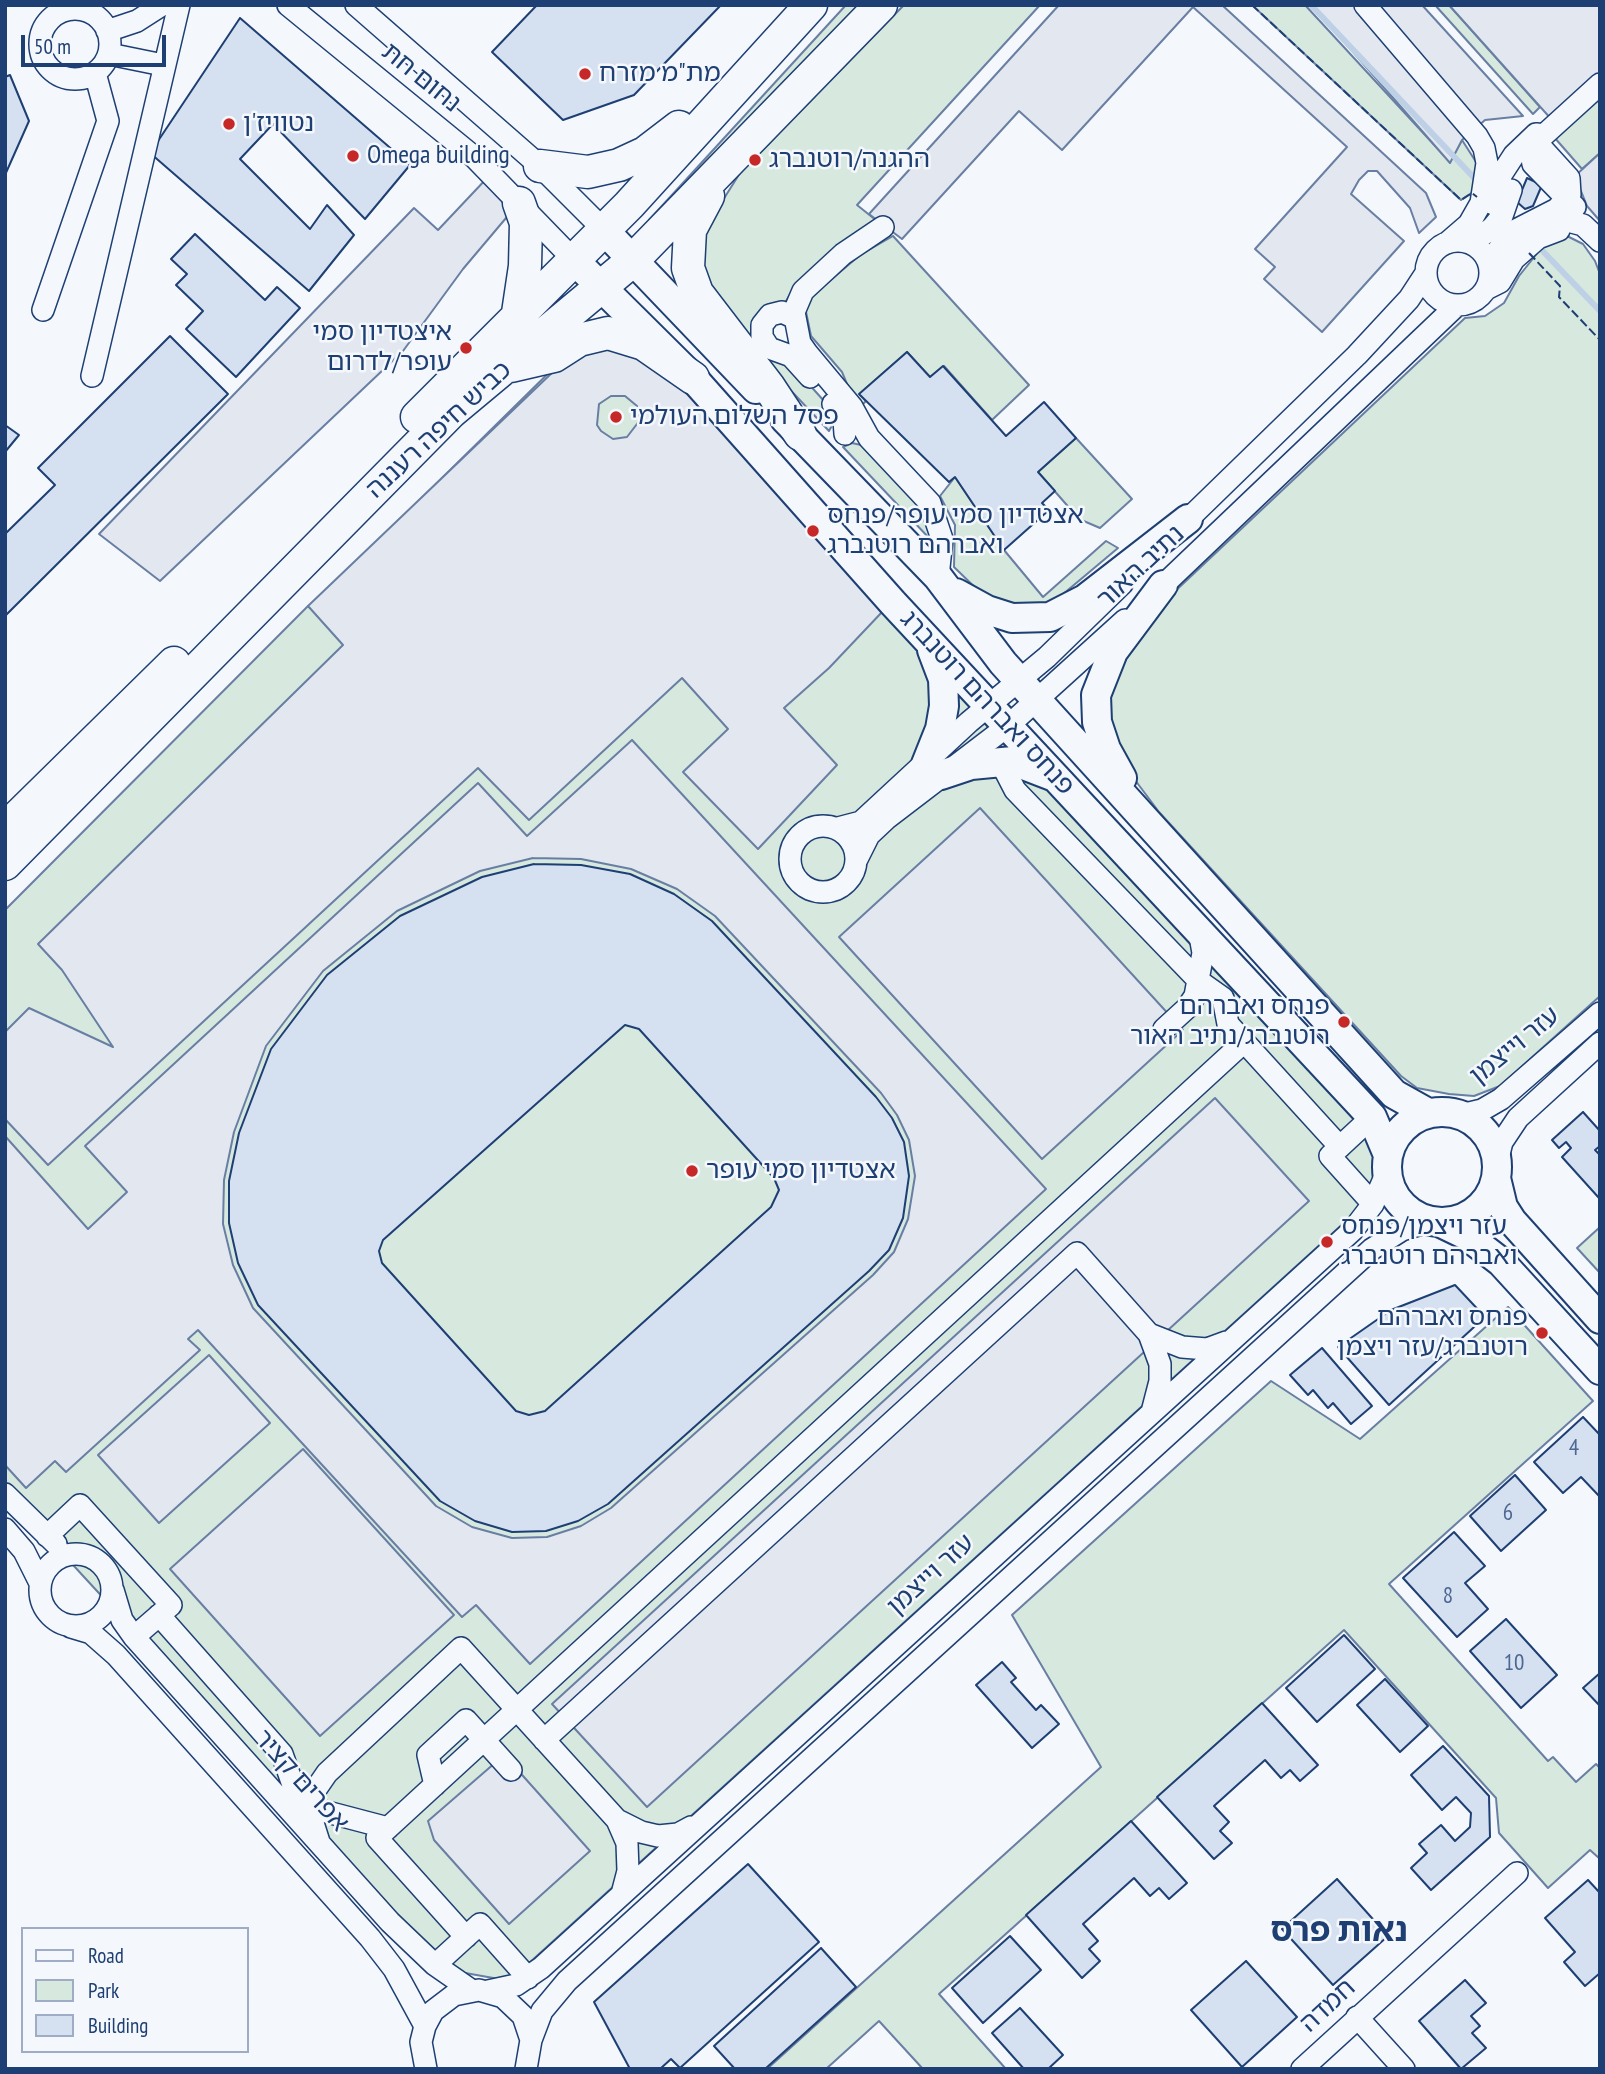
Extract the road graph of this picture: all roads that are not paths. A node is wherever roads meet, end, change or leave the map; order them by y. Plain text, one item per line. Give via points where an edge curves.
1 (162, 5) edge
2 (179, 5) edge
3 (288, 5) edge
4 (356, 5) edge
5 (797, 5) edge
6 (811, 5) edge
7 (881, 5) edge
8 (1365, 5) edge
9 (107, 31) junction
10 (109, 54) junction
11 (163, 65) junction
12 (95, 73) junction
13 (1600, 84) edge
14 (751, 139) junction
15 (1538, 144) junction
16 (540, 166) junction
17 (519, 203) junction
18 (1562, 204) junction
19 (883, 228) dead end
20 (604, 230) junction
21 (1594, 236) edge
22 (1447, 243) junction
23 (573, 259) junction
24 (632, 261) junction
25 (1426, 273) junction
26 (602, 289) junction
27 (1486, 289) junction
28 (1457, 305) junction
29 (43, 310) dead end
30 (518, 313) junction
31 (795, 318) junction
32 (502, 368) junction
33 (92, 376) dead end
34 (693, 378) junction
35 (852, 428) junction
36 (809, 445) junction
37 (1188, 519) junction
38 (938, 577) junction
39 (1163, 585) junction
40 (926, 638) junction
41 (1028, 689) junction
42 (1000, 716) junction
43 (1000, 761) junction
44 (934, 769) junction
45 (1056, 778) junction
46 (838, 828) junction
47 (5, 829) edge
48 (1162, 835) junction
49 (857, 859) junction
50 (5, 864) edge
51 (1199, 930) junction
52 (1199, 981) junction
53 (1223, 998) junction
54 (1187, 1008) junction
55 (1272, 1008) junction
56 (1600, 1013) edge
57 (1164, 1029) dead end
58 (1244, 1042) junction
59 (1600, 1043) edge
60 (1428, 1113) junction
61 (1461, 1115) junction
62 (1372, 1117) junction
63 (1340, 1147) junction
64 (1387, 1164) junction
65 (1496, 1170) junction
66 (1373, 1204) junction
67 (1435, 1221) junction
68 (1600, 1319) edge
69 (1149, 1335) junction
70 (1232, 1340) junction
71 (1600, 1370) edge
72 (1152, 1413) junction
73 (5, 1494) edge
74 (5, 1529) edge
75 (47, 1536) junction
76 (68, 1555) junction
77 (40, 1583) junction
78 (113, 1590) junction
79 (159, 1615) junction
80 (71, 1627) junction
81 (134, 1637) junction
82 (517, 1710) junction
83 (484, 1740) junction
84 (544, 1740) junction
85 (511, 1770) dead end
86 (327, 1773) junction
87 (262, 1779) junction
88 (293, 1785) junction
89 (312, 1808) junction
90 (617, 1821) junction
91 (701, 1822) junction
92 (388, 1828) junction
93 (319, 1842) junction
94 (1517, 1873) dead end
95 (622, 1894) junction
96 (466, 1937) junction
97 (435, 1965) junction
98 (528, 1978) junction
99 (479, 1991) junction
100 (1357, 2017) junction
101 (425, 2026) junction
102 (530, 2059) edge
103 (426, 2069) edge
104 (1302, 2069) edge
105 (1404, 2069) edge

1 - 9 street via 137,21
2 - 11 street
3 - 17 street, נחום חת via 474,158
4 - 16 street, נחום חת
5 - 16 highway via 676,130 645,153 588,172
6 - 20 highway, כביש חיפה רעננה
7 - 14 highway, כביש חיפה רעננה
8 - 22 street via 1484,148 1487,163 1481,203 1469,223
9 - 10 street
9 - 12 street via 92,14 81,10 59,13 43,29 40,52 52,71 73,80
10 - 11 street
10 - 12 street
11 - 33 street
12 - 29 street via 108,121
13 - 15 street
14 - 24 highway, כביש חיפה רעננה
14 - 36 highway via 700,206 690,230 688,268 710,313
15 - 18 street via 1569,178
15 - 22 street via 1536,134 1508,162 1490,210 1469,231
16 - 20 street, נחום חת
17 - 23 street, נחום חת
17 - 30 highway via 526,223
18 - 21 street
18 - 27 street via 1524,224 1505,241 1494,255
19 - 31 street via 843,254 803,291 795,304
20 - 23 highway, כביש חיפה רעננה
20 - 24 main road, פנחס ואברהם רוטנברג
21 - 27 street via 1561,230 1538,238 1514,259 1500,282
22 - 25 street via 1432,253
22 - 27 street via 1464,241 1479,249 1490,272
23 - 26 main road, פנחס ואברהם רוטנברג
23 - 30 highway, כביש חיפה רעננה
24 - 26 highway, כביש חיפה רעננה
24 - 36 main road, פנחס ואברהם רוטנברג
25 - 28 street via 1431,292
25 - 37 street, נתיב האור via 1409,299 1357,355
26 - 32 highway, כביש חיפה רעננה
26 - 34 main road, פנחס ואברהם רוטנברג
27 - 28 street via 1474,301
28 - 39 street, נתיב האור
30 - 47 highway, כביש חיפה רעננה via 284,555
31 - 35 street via 800,343 852,407
31 - 35 street via 782,312 770,315 762,325 762,337 769,348 791,356
32 - 34 highway via 554,356 579,340 608,333 644,344
32 - 50 highway, כביש חיפה רעננה via 451,412
34 - 40 main road, פנחס ואברהם רוטנברג
35 - 36 street
35 - 38 street via 930,503 942,539
36 - 38 main road, פנחס ואברהם רוטנברג
37 - 38 main road via 1085,599 1050,617 1012,618 987,610 963,599
37 - 41 street, נתיב האור
38 - 41 main road, פנחס ואברהם רוטנברג
39 - 41 street, נתיב האור via 1065,677
39 - 48 main road via 1113,652 1096,695 1097,722 1106,749
40 - 42 main road, פנחס ואברהם רוטנברג
40 - 44 main road via 943,679 944,706
41 - 42 street, נתיב האור
41 - 48 main road, פנחס ואברהם רוטנברג
42 - 44 street, נתיב האור via 969,722
42 - 45 main road, פנחס ואברהם רוטנברג
43 - 44 main road
43 - 45 main road via 1027,765
43 - 52 street via 1015,790
44 - 46 street, נתיב האור via 860,822
44 - 49 street, נתיב האור via 869,835
45 - 51 main road, פנחס ואברהם רוטנברג
46 - 49 street via 854,845
46 - 49 street via 821,825 800,835 790,856 796,878 810,890 833,891 849,881
48 - 60 main road, פנחס ואברהם רוטנברג via 1394,1094
51 - 52 street via 1203,953
51 - 55 main road, פנחס ואברהם רוטנברג
52 - 53 street
52 - 54 street
53 - 54 street
53 - 55 street
53 - 58 street via 1228,1024
54 - 57 street
55 - 62 main road, פנחס ואברהם רוטנברג
56 - 61 street, עזר וייצמן via 1502,1099
58 - 63 street
58 - 82 street
59 - 65 street, עזר וייצמן via 1518,1118 1502,1142
60 - 61 main road
60 - 64 main road via 1405,1125 1394,1139
61 - 65 main road via 1483,1130 1492,1145
62 - 63 street
62 - 64 main road, פנחס ואברהם רוטנברג
63 - 66 street via 1330,1156
64 - 66 street, עזר וייצמן
64 - 67 main road via 1391,1189 1401,1203
65 - 67 main road via 1485,1201 1472,1213
65 - 68 main road via 1503,1207 1512,1221
66 - 70 street, עזר וייצמן via 1353,1230
67 - 71 main road via 1466,1235 1494,1256
67 - 102 street via 1402,1230 1372,1249 577,1972 545,2006
69 - 70 street via 1182,1347 1207,1349
69 - 72 street via 1160,1363
69 - 84 street via 1077,1253
70 - 72 street, עזר וייצמן
72 - 91 street, עזר וייצמן
73 - 75 street
74 - 77 street via 24,1551
75 - 76 street
75 - 79 street via 80,1505 171,1605
76 - 77 street via 57,1559
76 - 78 street via 81,1554 99,1562 111,1578
77 - 80 street via 48,1614
78 - 80 street via 111,1603 95,1622
78 - 81 street, אפרים קציר via 122,1620
79 - 81 street
79 - 88 street via 282,1754
80 - 101 street, אפרים קציר via 91,1633 116,1655 370,1938 394,1969
81 - 87 street, אפרים קציר
82 - 83 street
82 - 84 street
82 - 86 street via 461,1648
83 - 85 street
83 - 92 street via 466,1720 428,1755 435,1785
84 - 90 street
86 - 88 street
86 - 89 street via 316,1789
87 - 88 street
87 - 93 street, אפרים קציר
88 - 89 street
89 - 92 street
89 - 93 street
90 - 91 street via 658,1836 678,1834
90 - 95 street via 627,1843 628,1871
91 - 95 street, עזר וייצמן
92 - 96 street via 377,1838
93 - 97 street, אפרים קציר
94 - 100 street, חמדה
95 - 98 street, עזר וייצמן
96 - 97 street
96 - 98 street via 480,1924
97 - 99 street, אפרים קציר
98 - 99 street, עזר וייצמן via 505,1989
99 - 101 street, עזר וייצמן via 454,1995 439,2004
99 - 102 street, אפרים קציר via 503,1997 517,2008 527,2023
100 - 104 street, חמדה
100 - 105 street
101 - 103 street via 421,2051

